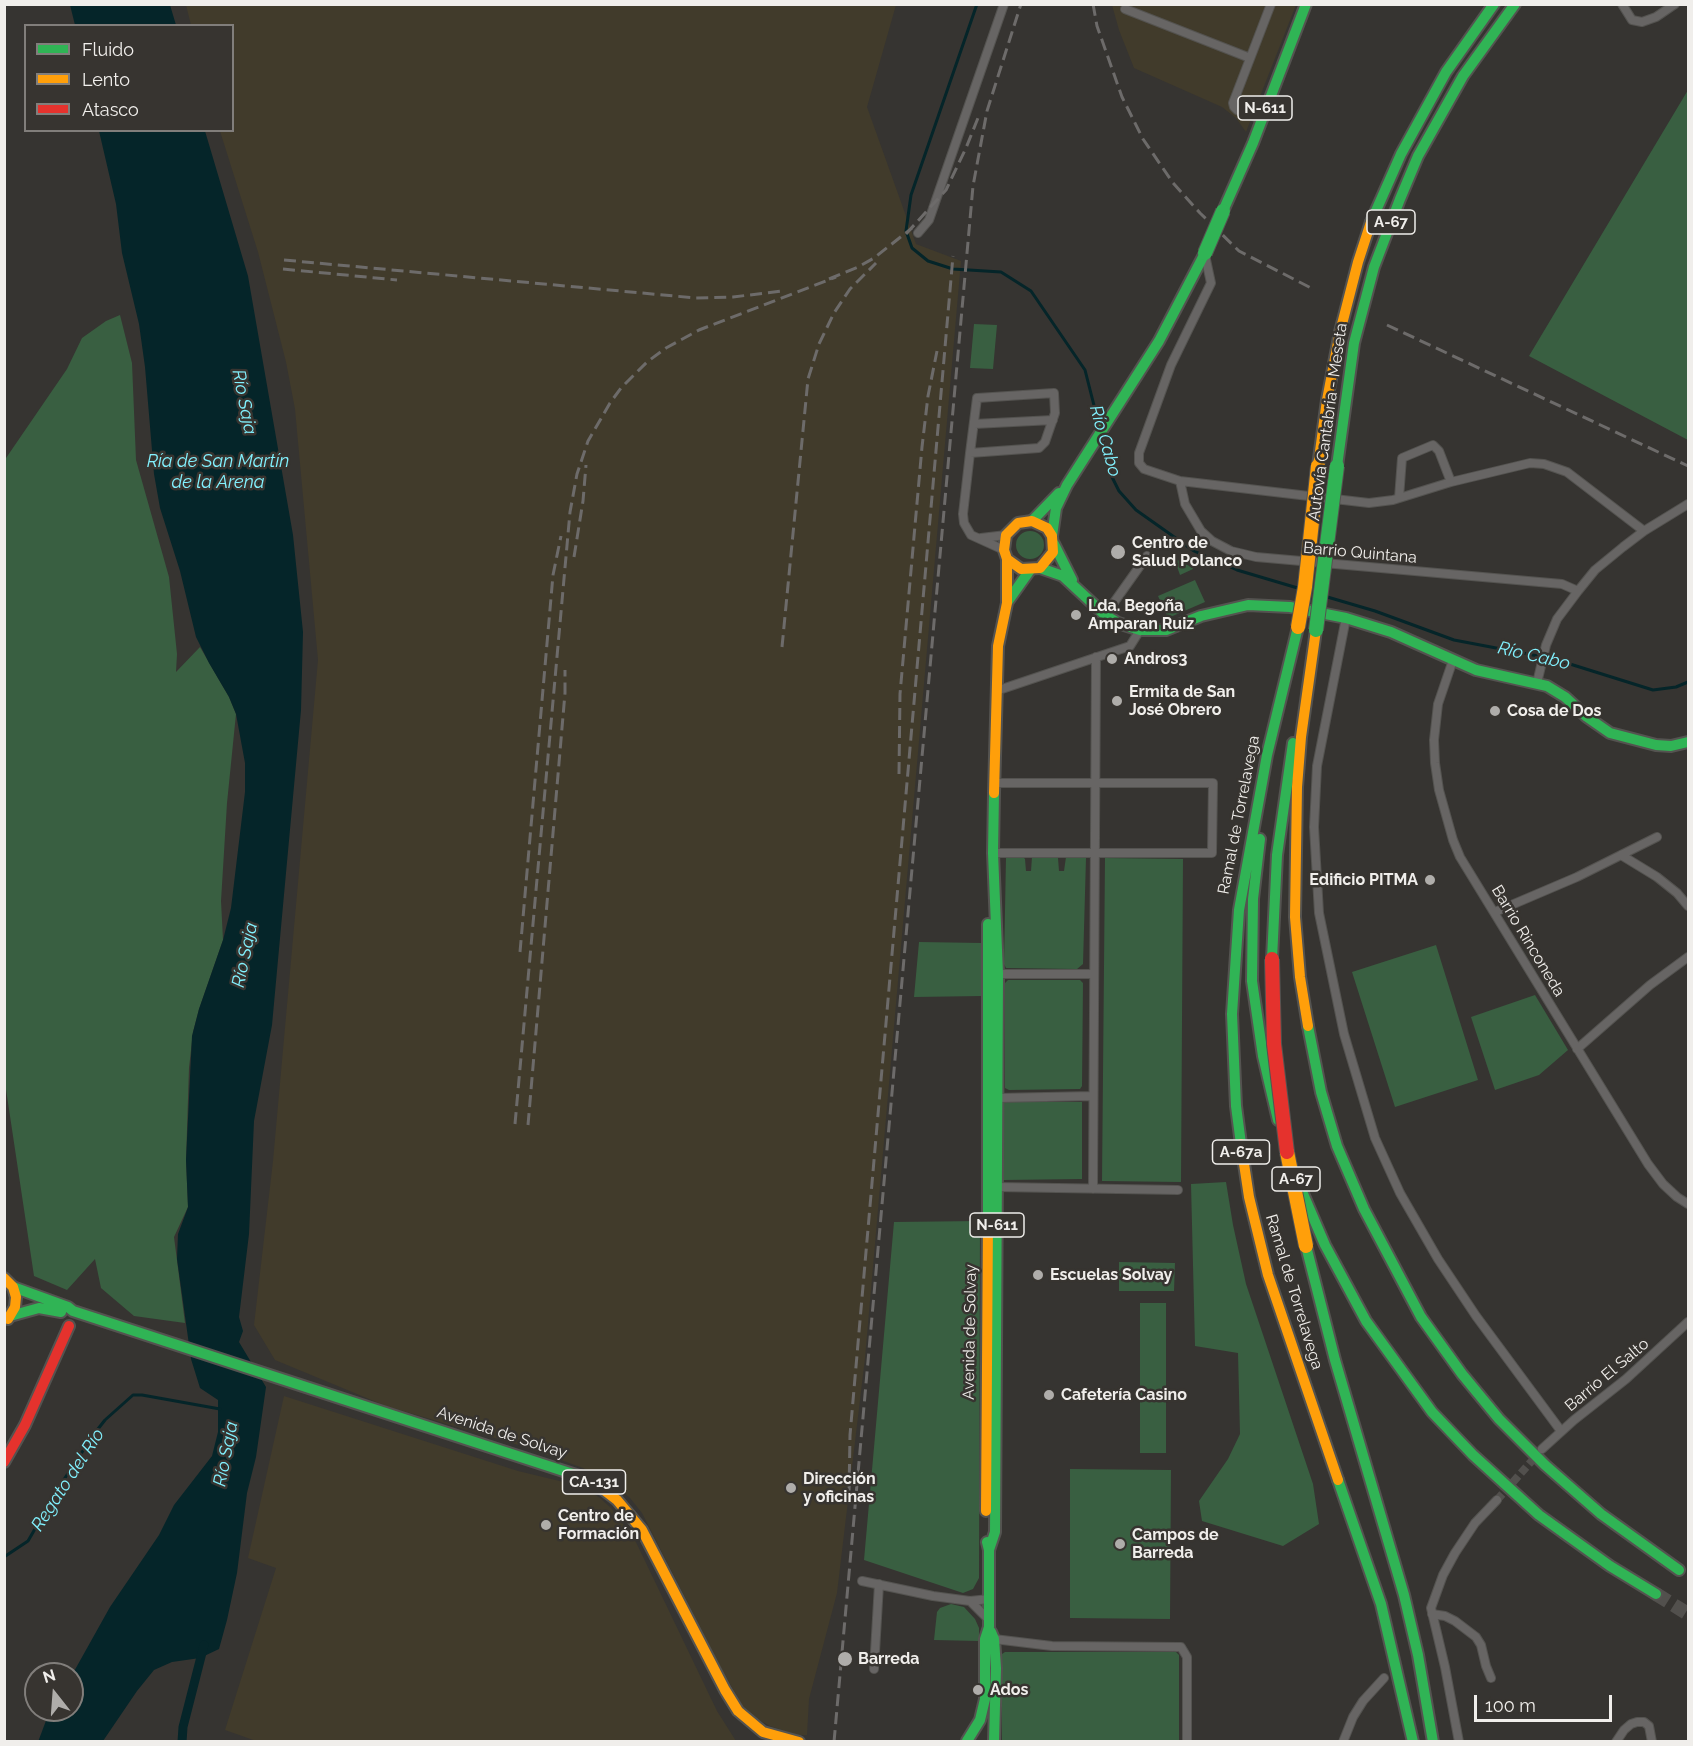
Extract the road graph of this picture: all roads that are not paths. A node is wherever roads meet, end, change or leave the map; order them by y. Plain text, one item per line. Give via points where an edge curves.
1 (1004, 4) edge
2 (1306, 4) edge
3 (1494, 4) edge
4 (1515, 4) edge
5 (1622, 4) edge
6 (1675, 4) edge
7 (1267, 5) edge
8 (1125, 9) dead end
9 (1250, 58) junction
10 (1261, 119) junction
11 (918, 233) dead end
12 (1205, 253) junction
13 (1053, 420) junction
14 (974, 424) junction
15 (970, 453) junction
16 (1180, 481) junction
17 (1451, 482) junction
18 (1067, 485) junction
19 (1399, 498) junction
20 (1689, 504) edge
21 (1032, 521) junction
22 (1644, 531) junction
23 (1006, 535) junction
24 (979, 538) junction
25 (1053, 540) junction
26 (1006, 554) junction
27 (1147, 556) dead end
28 (1035, 569) junction
29 (1078, 591) junction
30 (1578, 591) junction
31 (1006, 603) junction
32 (1105, 615) junction
33 (1346, 618) junction
34 (1298, 627) junction
35 (1140, 630) junction
36 (1316, 630) junction
37 (1096, 657) junction
38 (1453, 660) junction
39 (1537, 683) junction
40 (996, 691) junction
41 (1689, 742) edge
42 (994, 783) junction
43 (1095, 783) junction
44 (1657, 837) dead end
45 (993, 853) junction
46 (1094, 853) junction
47 (1621, 855) junction
48 (994, 899) junction
49 (1689, 906) edge
50 (1495, 912) junction
51 (1689, 957) edge
52 (998, 974) junction
53 (1093, 974) junction
54 (1577, 1048) junction
55 (1092, 1096) junction
56 (998, 1098) junction
57 (998, 1187) junction
58 (1093, 1189) junction
59 (1178, 1190) dead end
60 (1689, 1204) edge
61 (9, 1282) edge
62 (73, 1311) junction
63 (7, 1319) edge
64 (1689, 1322) edge
65 (69, 1326) dead end
66 (1561, 1431) junction
67 (1542, 1449) tunnel mouth
68 (4, 1462) edge
69 (1497, 1500) tunnel mouth
70 (989, 1550) junction
71 (1679, 1570) dead end
72 (862, 1581) dead end
73 (879, 1584) junction
74 (1656, 1594) tunnel mouth
75 (989, 1599) junction
76 (970, 1601) junction
77 (1432, 1614) junction
78 (991, 1629) junction
79 (874, 1669) dead end
80 (1384, 1678) dead end
81 (1491, 1678) dead end
82 (794, 1741) edge
83 (799, 1742) edge
84 (967, 1742) edge
85 (979, 1742) edge
86 (994, 1742) edge
87 (1187, 1742) edge
88 (1342, 1742) edge
89 (1413, 1742) edge
90 (1433, 1742) edge
91 (1459, 1742) edge
92 (1616, 1742) edge
93 (1652, 1742) edge

1 - 11 street via 929,219
2 - 10 main road, N-611
3 - 34 main road, Autovía Cantabria - Meseta / A-67, bridge via 1440,82 1401,154 1358,262 1327,400
4 - 36 main road, Autovía Cantabria - Meseta / A-67, bridge via 1463,76 1418,156 1374,267 1354,344
5 - 6 street via 1632,20 1642,22
7 - 9 street
8 - 9 street
9 - 10 street via 1234,96 1234,107
10 - 12 main road, N-611, bridge
12 - 16 street via 1211,282 1171,365 1139,453 1144,469
12 - 18 main road, N-611 via 1169,324
13 - 14 street
13 - 14 street via 1054,393 977,398
13 - 15 street via 1039,448
14 - 15 street
15 - 24 street via 963,514 967,530
16 - 19 street via 1369,503
16 - 30 street, Barrio Quintana via 1185,504 1201,531 1232,551 1256,557 1562,584
17 - 19 street
17 - 19 street via 1433,445 1402,458
17 - 22 street via 1530,463 1544,464 1567,472
18 - 21 main road, N-611
18 - 25 main road, N-611 via 1056,508
20 - 22 street
21 - 23 main road, N-611 via 1018,523
21 - 25 main road via 1040,523
22 - 30 street via 1595,570
23 - 24 street
23 - 26 main road, N-611
24 - 26 street
25 - 28 main road, N-611 via 1050,558
25 - 29 main road
26 - 28 main road via 1013,565
26 - 31 main road, N-611
27 - 32 street
28 - 29 main road via 1063,576
28 - 31 main road, N-611
29 - 32 main road
30 - 39 street via 1557,619
31 - 40 main road, Avenida de Solvay / N-611 via 998,646
32 - 35 main road
33 - 35 main road via 1290,607 1248,605 1201,616 1166,630
33 - 38 main road via 1391,632
33 - 66 street via 1320,746 1314,827 1319,913 1344,1034 1375,1138 1400,1193 1476,1316
34 - 74 main road, A-67 via 1256,860 1251,940 1253,999 1263,1056 1280,1129 1298,1182 1360,1311 1432,1412 1539,1515
34 - 89 main road, Ramal de Torrelavega / A-67a via 1265,765 1239,910 1232,1014 1236,1106 1249,1197 1268,1275 1378,1594
35 - 37 street via 1130,646
36 - 71 main road, A-67 via 1297,787 1295,917 1309,1035 1341,1155 1404,1288 1480,1397 1574,1491
36 - 90 main road, Ramal de Torrelavega / A-67a, bridge via 1288,768 1274,900 1274,1044 1280,1102 1306,1246 1404,1595
37 - 40 street
37 - 43 street
38 - 39 main road via 1485,673
38 - 50 street, Barrio Rinconeda via 1435,722 1439,790 1460,857
39 - 41 main road via 1557,690 1610,733 1656,745
40 - 42 main road, Avenida de Solvay / N-611
42 - 43 street
42 - 45 main road, Avenida de Solvay / N-611
43 - 46 street
43 - 46 street via 1213,783 1212,853
44 - 47 street
45 - 46 street
45 - 48 main road, Avenida de Solvay / N-611
46 - 53 street
47 - 49 street via 1658,877
47 - 50 street
48 - 52 main road, Avenida de Solvay / N-611
48 - 70 main road, Avenida de Solvay / N-611 via 988,922 987,999 985,1467
50 - 54 street, Barrio Rinconeda
51 - 54 street
52 - 53 street
52 - 56 main road, Avenida de Solvay / N-611
53 - 55 street
54 - 60 street, Barrio Rinconeda via 1648,1164 1663,1184
55 - 56 street
55 - 58 street
56 - 57 main road, Avenida de Solvay / N-611
57 - 58 street
57 - 70 main road, Avenida de Solvay / N-611 via 995,1532
58 - 59 street
61 - 62 main road, CA-131
61 - 63 main road, CA-131 via 16,1302
62 - 63 main road, CA-131 via 35,1308
62 - 82 main road, Avenida de Solvay / CA-131 via 586,1478 628,1511 642,1530 738,1711 762,1732
64 - 66 street, Barrio El Salto
65 - 68 main road
66 - 67 street, Barrio El Salto
69 - 77 street via 1455,1553 1433,1602
70 - 75 main road, Avenida de Solvay / N-611
72 - 73 street
73 - 76 street
73 - 79 street
75 - 76 street
75 - 78 main road, Avenida de Solvay / N-611
76 - 78 street
77 - 81 street via 1455,1621 1476,1637
77 - 91 street
78 - 84 main road, Avenida de Solvay / N-611 via 985,1639 984,1708
78 - 86 main road, Avenida de Solvay / N-611
78 - 87 street via 1052,1646 1181,1647 1187,1657
80 - 88 street via 1353,1718
82 - 83 main road, Avenida de Solvay / CA-131
84 - 85 main road, N-611
92 - 93 street via 1624,1730 1637,1722 1649,1726

